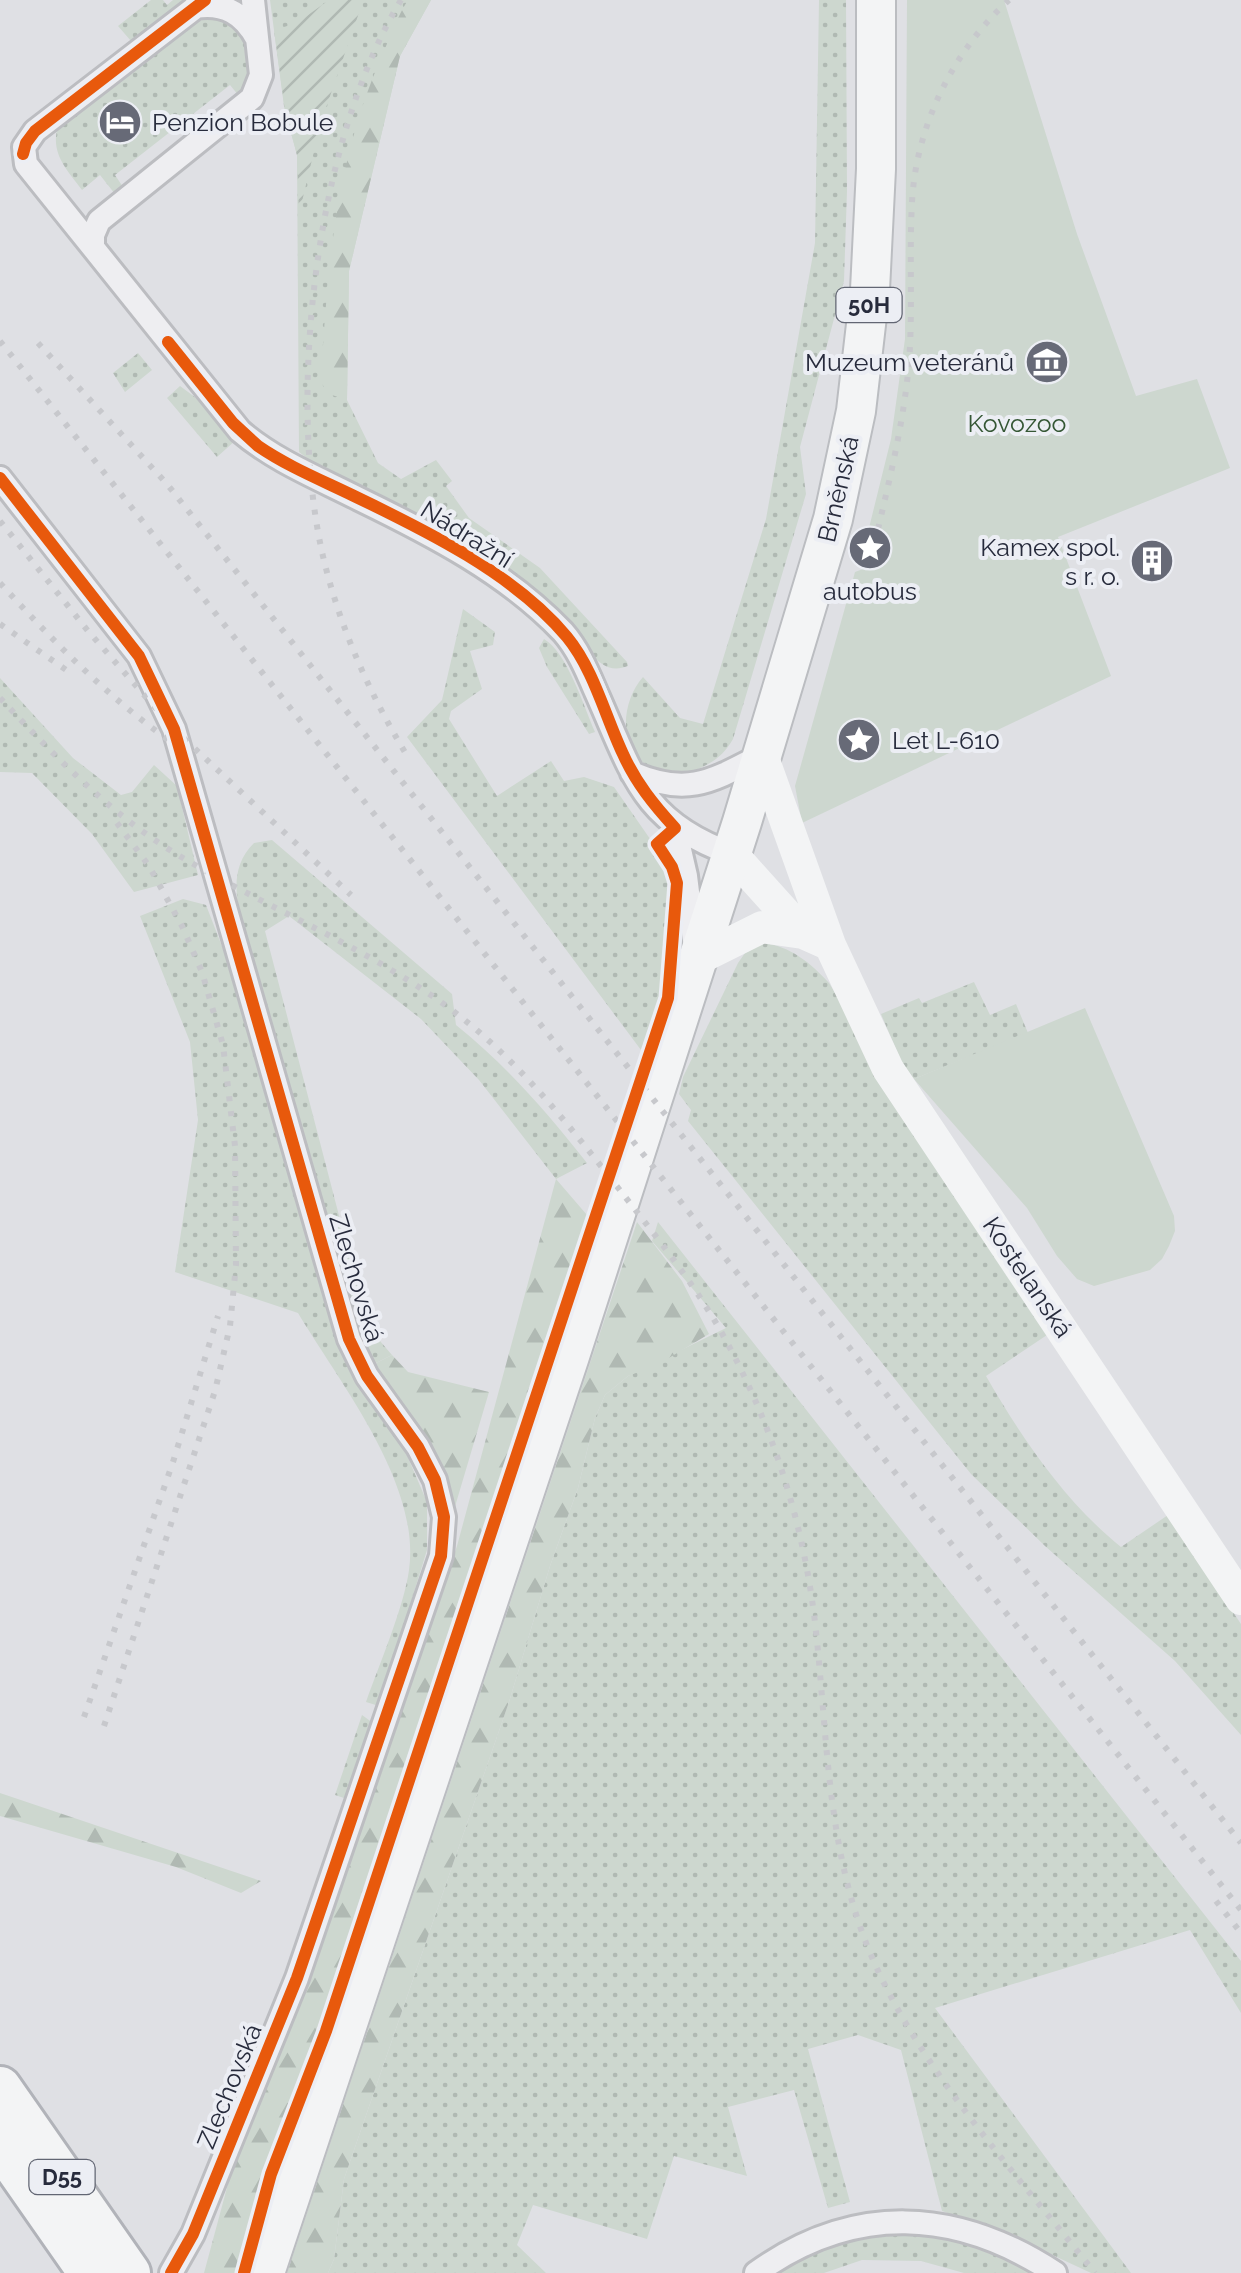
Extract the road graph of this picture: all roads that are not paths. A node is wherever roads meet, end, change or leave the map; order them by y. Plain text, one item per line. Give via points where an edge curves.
1 (253, 0) edge
2 (876, 0) edge
3 (200, 3) edge
4 (257, 40) junction
5 (93, 246) junction
6 (0, 478) edge
7 (762, 756) junction
8 (632, 773) junction
9 (676, 828) junction
10 (732, 854) junction
11 (805, 882) junction
12 (817, 939) junction
13 (696, 960) junction
14 (1241, 1599) edge
15 (0, 2088) edge
16 (0, 2144) edge
17 (114, 2271) edge
18 (171, 2273) edge
19 (264, 2273) edge
20 (756, 2273) edge
21 (1055, 2273) edge

1 - 4 street
2 - 7 main road, Brněnská / 50H via 876,169 856,411 833,519
3 - 4 street, Nádražní via 236,14
3 - 5 street, Nádražní via 31,135 26,164
4 - 5 street via 261,75 252,98 99,221
5 - 8 street, Nádražní via 258,446 453,548 550,620 584,664
6 - 18 street, Zlechovská via 138,656 174,729 349,1339 435,1480 444,1517 440,1556 297,1978
7 - 8 street via 694,786
7 - 10 main road, Brněnská / 50H
7 - 11 main road, Kostelanská
8 - 9 street, Nádražní
9 - 10 street, Nádražní
9 - 13 street, Nádražní
10 - 11 main road via 773,859
10 - 12 main road, Kostelanská
10 - 13 main road, Brněnská / 50H
11 - 12 main road, Kostelanská
12 - 13 main road via 762,927
12 - 14 main road, Kostelanská via 892,1076
13 - 19 main road, 50H
15 - 17 highway, D55
16 - 17 highway, D55
20 - 21 street via 785,2252 838,2232 922,2223 979,2233

